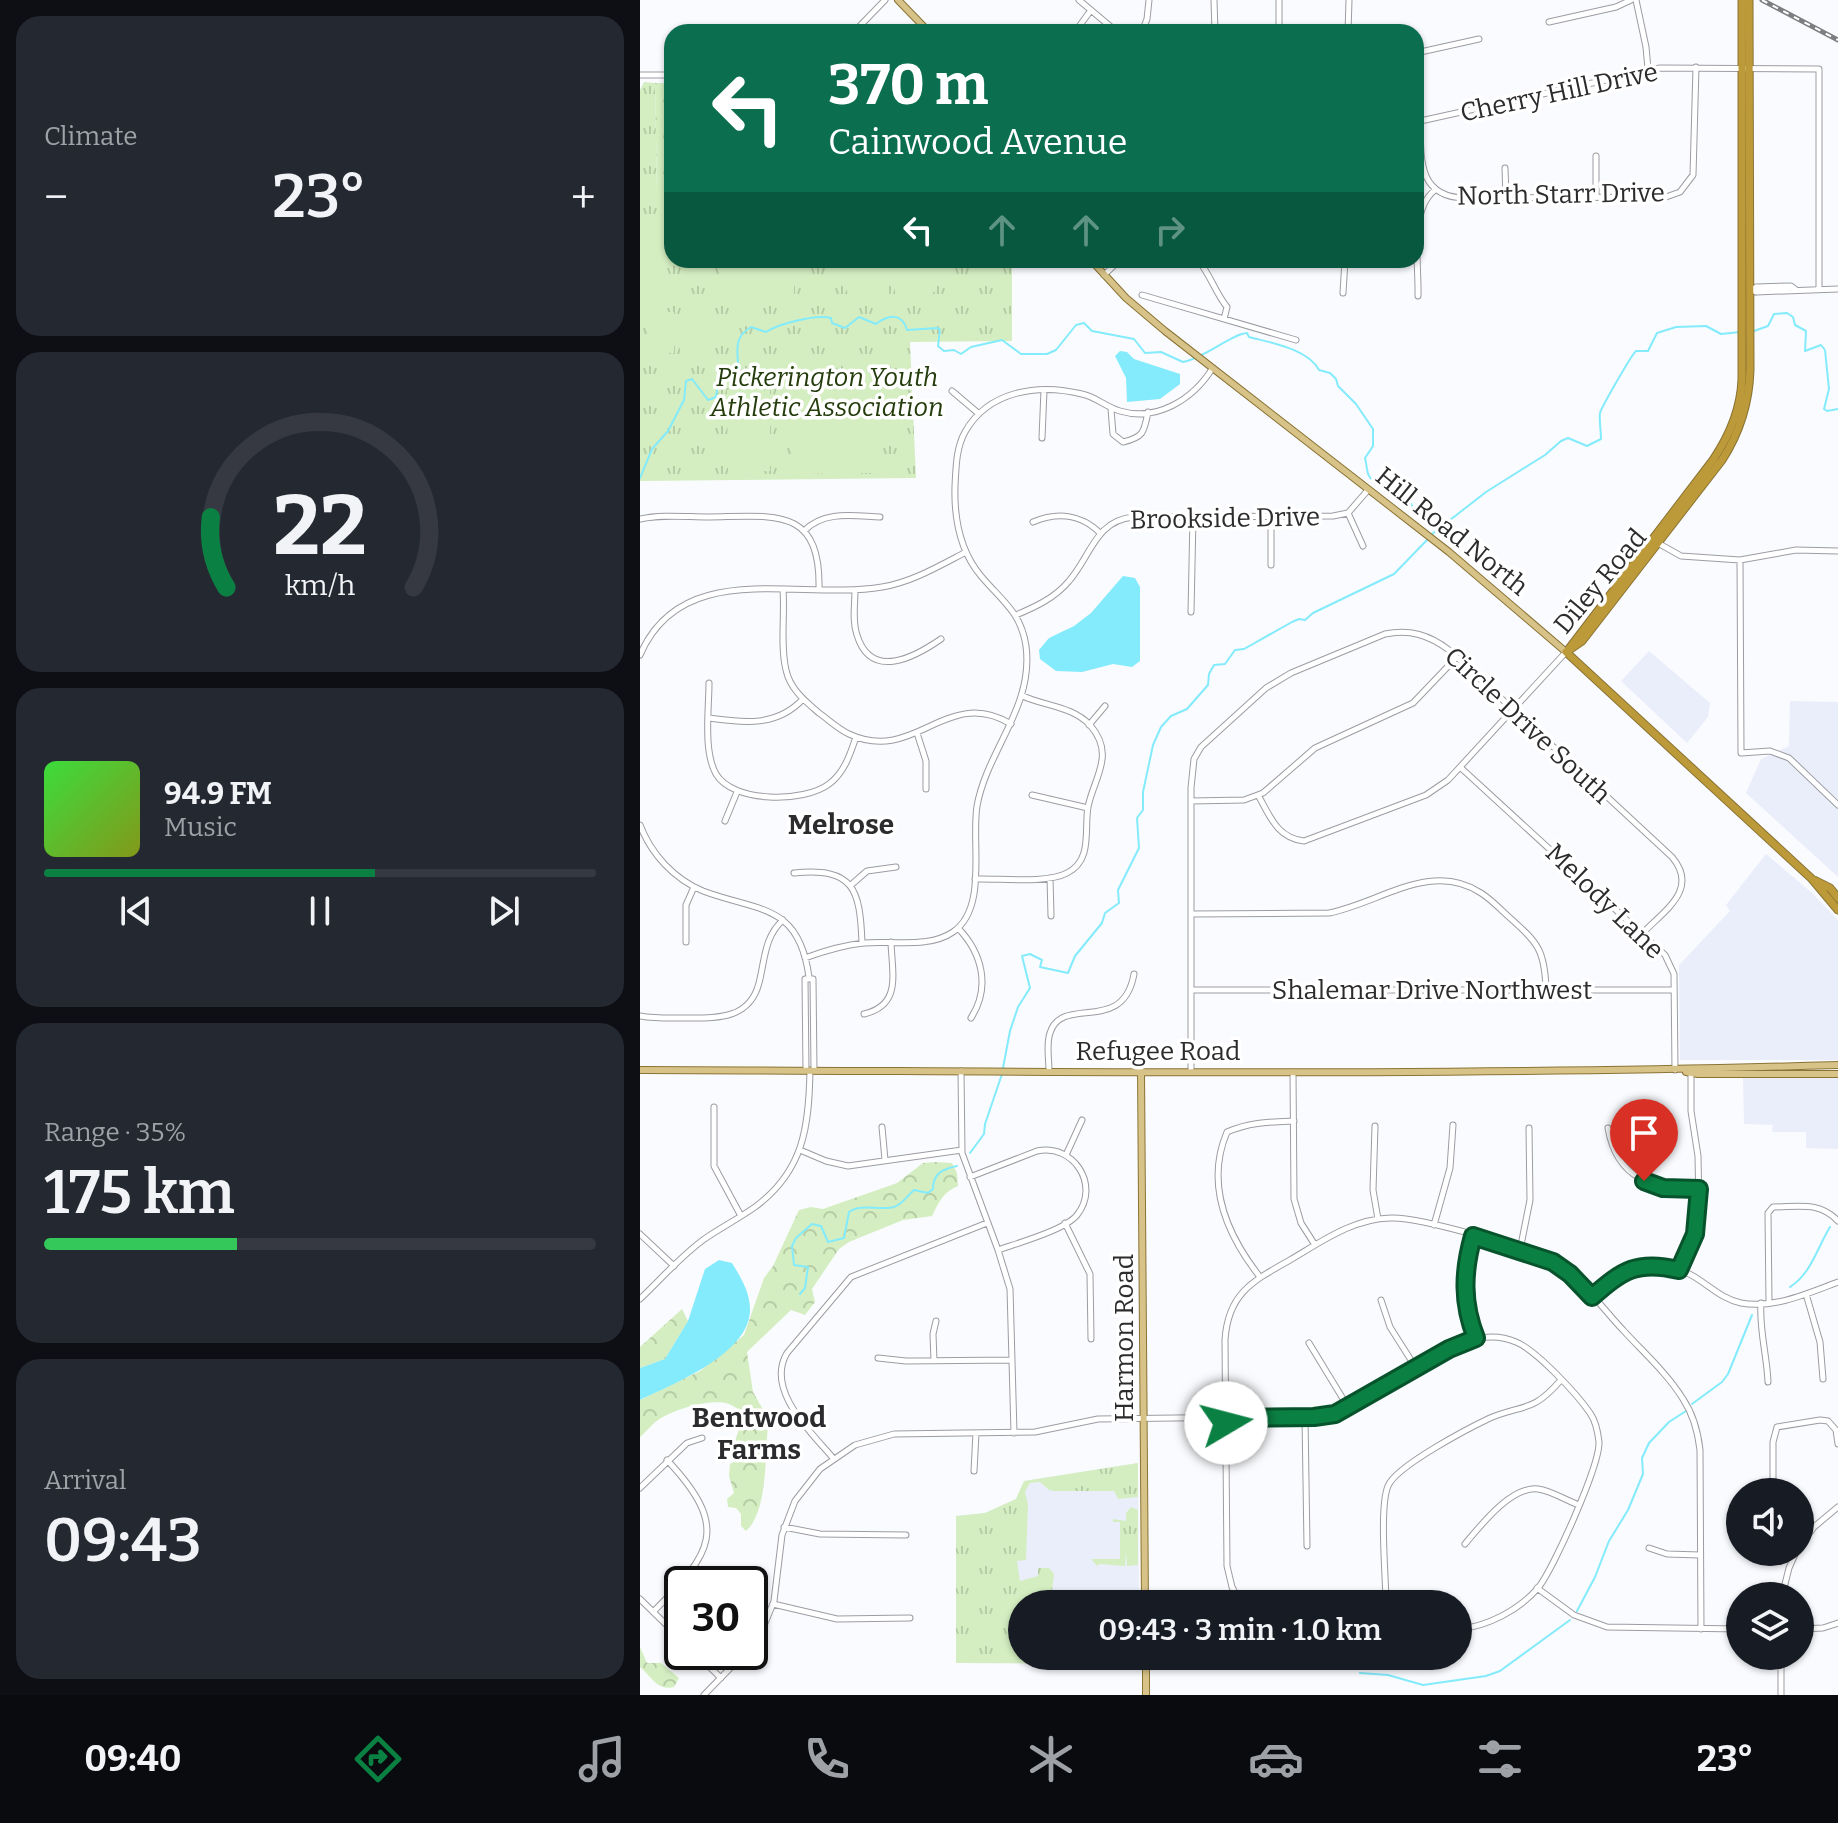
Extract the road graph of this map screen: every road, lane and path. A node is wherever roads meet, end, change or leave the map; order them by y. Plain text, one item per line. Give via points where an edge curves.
1 (885, 0) edge
2 (898, 0) edge
3 (1079, 0) edge
4 (1149, 0) edge
5 (1214, 0) edge
6 (1279, 0) edge
7 (1349, 0) edge
8 (1634, 0) edge
9 (1742, 0) edge
10 (1749, 0) edge
11 (1091, 10) junction
12 (1549, 22) dead end
13 (862, 24) edge
14 (921, 24) edge
15 (1081, 24) edge
16 (1108, 24) edge
17 (1145, 24) edge
18 (1215, 24) edge
19 (1279, 24) edge
20 (1348, 24) edge
21 (1479, 39) dead end
22 (1424, 51) edge
23 (1696, 67) junction
24 (1746, 68) junction
25 (1648, 69) junction
26 (640, 75) edge
27 (664, 75) edge
28 (1424, 121) edge
29 (1596, 156) dead end
30 (1505, 168) dead end
31 (1424, 170) edge
32 (1435, 190) junction
33 (1596, 197) junction
34 (1506, 198) junction
35 (1424, 201) edge
36 (1098, 268) edge
37 (1111, 268) edge
38 (1205, 268) edge
39 (1345, 268) edge
40 (1418, 268) edge
41 (1104, 275) junction
42 (1819, 289) junction
43 (1838, 289) edge
44 (1748, 290) junction
45 (1343, 293) dead end
46 (1142, 295) dead end
47 (1418, 296) dead end
48 (1224, 319) junction
49 (1296, 340) dead end
50 (1212, 369) junction
51 (1044, 390) junction
52 (952, 391) dead end
53 (1111, 407) junction
54 (1148, 412) junction
55 (978, 414) junction
56 (1042, 438) dead end
57 (1368, 490) junction
58 (1348, 513) junction
59 (880, 517) dead end
60 (1193, 517) junction
61 (1271, 517) junction
62 (640, 519) edge
63 (1033, 522) dead end
64 (804, 531) junction
65 (1100, 533) junction
66 (1655, 541) junction
67 (1363, 546) dead end
68 (1838, 551) edge
69 (966, 552) junction
70 (1740, 560) junction
71 (1271, 565) dead end
72 (783, 590) junction
73 (819, 590) junction
74 (855, 590) junction
75 (1191, 612) dead end
76 (1016, 615) junction
77 (941, 639) dead end
78 (1566, 652) junction
79 (640, 655) edge
80 (1456, 658) junction
81 (709, 683) dead end
82 (1023, 696) junction
83 (803, 699) junction
84 (1105, 706) dead end
85 (1513, 710) junction
86 (709, 718) junction
87 (1011, 724) junction
88 (1089, 725) junction
89 (917, 733) junction
90 (856, 737) junction
91 (1460, 767) junction
92 (926, 789) dead end
93 (737, 792) junction
94 (1032, 795) dead end
95 (1258, 795) junction
96 (1191, 801) junction
97 (1838, 805) edge
98 (1088, 808) junction
99 (725, 821) dead end
100 (640, 825) edge
101 (641, 833) edge
102 (896, 867) dead end
103 (794, 873) dead end
104 (1050, 878) junction
105 (975, 879) junction
106 (851, 885) junction
107 (694, 887) junction
108 (1827, 892) junction
109 (1838, 898) edge
110 (1838, 910) edge
111 (1191, 914) junction
112 (1051, 916) dead end
113 (783, 920) junction
114 (958, 928) junction
115 (1642, 934) junction
116 (686, 942) dead end
117 (891, 942) junction
118 (862, 943) junction
119 (805, 958) junction
120 (1134, 974) dead end
121 (1191, 990) junction
122 (1546, 990) junction
123 (1674, 990) junction
124 (864, 1014) dead end
125 (640, 1016) edge
126 (971, 1018) dead end
127 (640, 1070) edge
128 (810, 1070) junction
129 (1675, 1070) junction
130 (1838, 1070) edge
131 (961, 1071) junction
132 (1049, 1071) junction
133 (1141, 1071) junction
134 (1191, 1071) junction
135 (1293, 1071) junction
136 (1691, 1071) junction
137 (714, 1107) dead end
138 (1082, 1120) dead end
139 (1294, 1121) junction
140 (1453, 1125) dead end
141 (1375, 1126) dead end
142 (882, 1127) dead end
143 (1529, 1128) dead end
144 (1608, 1128) dead end
145 (800, 1150) junction
146 (962, 1150) junction
147 (1066, 1155) junction
148 (885, 1160) junction
149 (970, 1177) junction
150 (1699, 1189) junction
151 (741, 1216) junction
152 (1378, 1219) junction
153 (1838, 1221) edge
154 (987, 1223) junction
155 (1065, 1223) junction
156 (1434, 1225) junction
157 (640, 1234) edge
158 (1473, 1236) junction
159 (1315, 1245) junction
160 (998, 1250) junction
161 (1520, 1250) junction
162 (674, 1266) junction
163 (1679, 1270) junction
164 (1260, 1277) junction
165 (1838, 1282) edge
166 (1806, 1294) junction
167 (1592, 1297) junction
168 (640, 1299) edge
169 (1381, 1300) dead end
170 (1765, 1303) junction
171 (936, 1321) dead end
172 (1476, 1338) junction
173 (1091, 1339) dead end
174 (1309, 1343) dead end
175 (878, 1358) dead end
176 (1012, 1360) junction
177 (934, 1361) junction
178 (1416, 1368) junction
179 (1823, 1379) dead end
180 (1560, 1381) junction
181 (1768, 1382) dead end
182 (1348, 1407) junction
183 (1144, 1417) junction
184 (1305, 1417) junction
185 (1226, 1418) junction
186 (976, 1433) junction
187 (1014, 1433) junction
188 (702, 1438) dead end
189 (1838, 1444) edge
190 (833, 1458) junction
191 (667, 1460) junction
192 (974, 1471) dead end
193 (1773, 1478) edge
194 (640, 1488) edge
195 (1579, 1505) junction
196 (1838, 1507) edge
197 (784, 1527) junction
198 (1814, 1527) edge
199 (906, 1535) dead end
200 (1465, 1544) dead end
201 (1307, 1546) dead end
202 (1649, 1548) dead end
203 (1700, 1555) junction
204 (1537, 1588) junction
205 (1145, 1590) edge
206 (1234, 1590) edge
207 (1386, 1590) edge
208 (640, 1599) edge
209 (773, 1604) junction
210 (653, 1612) junction
211 (768, 1616) edge
212 (910, 1618) dead end
213 (664, 1623) edge
214 (1838, 1623) edge
215 (1472, 1627) edge
216 (1814, 1628) edge
217 (1701, 1629) junction
218 (1726, 1629) edge
219 (713, 1670) edge
220 (729, 1670) edge
221 (1146, 1670) edge
222 (1781, 1670) edge
223 (721, 1678) junction
224 (704, 1695) edge
225 (1146, 1695) edge
226 (1781, 1695) edge

1 - 13 street
2 - 14 main road
3 - 11 street
4 - 17 street
5 - 18 street
6 - 19 street
7 - 20 street
8 - 12 street
8 - 25 street
9 - 24 highway, Diley Road
10 - 24 highway, Diley Road
11 - 15 street
11 - 16 street
21 - 22 street
23 - 24 street, Cherry Hill Drive
23 - 25 street, Cherry Hill Drive
23 - 33 street, North Starr Drive via 1690,181 1666,197
24 - 42 street, Cherry Hill Drive via 1819,69
24 - 44 highway, Diley Road
25 - 28 street, Cherry Hill Drive
26 - 27 street
29 - 33 street
30 - 34 street
31 - 32 street, North Starr Drive
32 - 34 street, North Starr Drive via 1458,198
32 - 35 street
33 - 34 street, North Starr Drive
36 - 41 main road, Hill Road North
37 - 41 street
38 - 48 street via 1227,307
39 - 45 street
40 - 47 street
41 - 50 main road, Hill Road North
42 - 43 street
42 - 44 street
44 - 66 highway, Diley Road via 1741,394 1729,434
46 - 48 street
48 - 49 street
50 - 54 street via 1183,399
50 - 57 main road, Hill Road North
51 - 53 street via 1084,394
51 - 55 street via 1004,396
51 - 56 street
52 - 55 street
53 - 54 street
53 - 54 street via 1113,434 1123,442 1141,435
55 - 69 street via 960,442 956,471 957,522
57 - 58 street, Brookside Drive
57 - 78 main road, Hill Road North
58 - 61 street, Brookside Drive
58 - 67 street
59 - 64 street via 828,517
60 - 61 street, Brookside Drive
60 - 65 street, Brookside Drive via 1125,518
60 - 75 street
61 - 71 street
62 - 64 street via 770,516 787,519
63 - 65 street via 1070,517
64 - 73 street via 818,556
65 - 76 street, Brookside Drive via 1065,586
66 - 70 street via 1681,556
66 - 78 highway, Diley Road
68 - 70 street via 1796,550
69 - 74 street via 905,581
69 - 76 street
70 - 97 street via 1741,753 1770,751 1789,758
72 - 73 street
72 - 79 street via 722,591 692,599 664,619
72 - 83 street via 786,671
73 - 74 street
74 - 77 street via 856,633 878,659 905,660
76 - 82 street via 1026,647
78 - 85 street
78 - 108 highway, Hill Road North
80 - 85 street, Circle Drive South
80 - 95 street via 1411,705 1311,750
80 - 96 street, Circle Drive South via 1428,637 1392,633 1278,680 1201,747 1192,766
81 - 86 street
82 - 87 street
82 - 88 street via 1070,712
83 - 86 street via 772,720
83 - 90 street
84 - 88 street
85 - 91 street
85 - 115 street, Circle Drive South via 1681,869 1681,890
86 - 93 street via 712,766
87 - 89 street via 971,712
87 - 105 street via 978,804
88 - 98 street via 1102,757
89 - 90 street via 887,741
89 - 92 street via 926,761
90 - 93 street via 842,770 821,789 793,795
91 - 95 street via 1426,795 1304,841 1279,830
91 - 115 street, Melody Lane
93 - 99 street
94 - 98 street
95 - 96 street
96 - 111 street, Circle Drive South
98 - 104 street via 1080,861 1066,874
100 - 101 street
101 - 107 street via 662,862
102 - 106 street via 867,871
103 - 106 street via 831,872
104 - 105 street
104 - 112 street
105 - 114 street via 972,905
106 - 118 street via 860,907
107 - 113 street via 759,906
107 - 116 street via 686,905
108 - 109 highway
108 - 110 highway
111 - 121 street, Circle Drive South
111 - 122 street via 1329,913 1424,881 1454,881 1486,896 1533,939 1545,964
113 - 119 street
113 - 125 street via 769,937 756,993 743,1009 715,1018
114 - 117 street via 938,940
114 - 126 street via 982,969 981,998
115 - 123 street, Melody Lane via 1668,960
117 - 118 street
117 - 124 street via 890,997 883,1007
118 - 119 street
119 - 128 street
120 - 132 street via 1127,994 1111,1008 1069,1014 1055,1023 1048,1038
121 - 122 street, Shalemar Drive Northwest
121 - 134 street, Circle Drive South
122 - 123 street, Shalemar Drive Northwest
123 - 129 street, Melody Lane
127 - 128 main road, Refugee Road
128 - 131 main road, Refugee Road
128 - 145 street via 809,1114
129 - 135 main road, Refugee Road
129 - 136 main road, Refugee Road
130 - 136 main road, Refugee Road
130 - 136 main road, Refugee Road
131 - 132 main road, Refugee Road
131 - 146 street
132 - 133 main road, Refugee Road
133 - 134 main road, Refugee Road
133 - 183 main road, Harmon Road
134 - 135 main road, Refugee Road
135 - 139 street
136 - 150 street
137 - 151 street via 714,1166
138 - 147 street
139 - 159 street via 1294,1199
139 - 164 street via 1251,1122 1227,1132 1219,1156 1223,1215
140 - 156 street via 1450,1168
141 - 152 street via 1373,1190
142 - 148 street
143 - 161 street via 1530,1200
144 - 150 street via 1616,1152 1636,1176 1655,1186
145 - 148 street via 844,1166
145 - 151 street via 776,1188
146 - 148 street
146 - 149 street
147 - 149 street via 1044,1149
147 - 155 street via 1080,1168 1086,1188 1081,1209
149 - 154 street
150 - 163 street via 1695,1234
151 - 162 street
152 - 156 street
152 - 159 street
153 - 170 street via 1820,1207 1773,1207 1768,1213
154 - 160 street
154 - 190 street via 851,1277 787,1353 780,1374 785,1394
155 - 160 street
155 - 173 street via 1090,1274
156 - 158 street
157 - 162 street
158 - 161 street
158 - 172 street via 1463,1280
159 - 164 street
160 - 176 street via 1010,1289
161 - 167 street via 1563,1268
162 - 168 street
163 - 167 street via 1635,1267
163 - 170 street via 1731,1301
164 - 185 street via 1237,1298 1228,1318
165 - 166 street
166 - 170 street
166 - 179 street via 1820,1342
167 - 203 street via 1677,1390 1691,1415 1700,1450
169 - 178 street via 1387,1321
170 - 181 street via 1761,1333
171 - 177 street
172 - 178 street
172 - 180 street via 1518,1343
174 - 182 street
175 - 177 street
176 - 177 street
176 - 187 street
178 - 182 street
180 - 195 street via 1589,1412 1598,1438 1595,1467
180 - 207 street via 1532,1405 1491,1418 1393,1478 1385,1513
182 - 184 street via 1328,1416
183 - 185 street
183 - 187 street
183 - 205 main road, Harmon Road
184 - 185 street
184 - 201 street
185 - 206 street via 1227,1566
186 - 187 street
186 - 190 street via 894,1434 855,1445
186 - 192 street
188 - 191 street
189 - 193 street via 1828,1421 1777,1427
190 - 197 street via 803,1488
191 - 194 street
191 - 210 street via 700,1500 706,1541 694,1569
195 - 200 street via 1546,1491 1525,1490 1507,1500
195 - 204 street
196 - 198 street
197 - 199 street via 820,1534
197 - 209 street
202 - 203 street
203 - 217 street
204 - 215 street via 1494,1620
204 - 217 street via 1574,1615 1600,1626
208 - 210 street
209 - 211 street
209 - 212 street via 837,1619
210 - 213 street
214 - 216 street
217 - 218 street
219 - 223 street
220 - 223 street
221 - 225 main road
222 - 226 street
223 - 224 street

